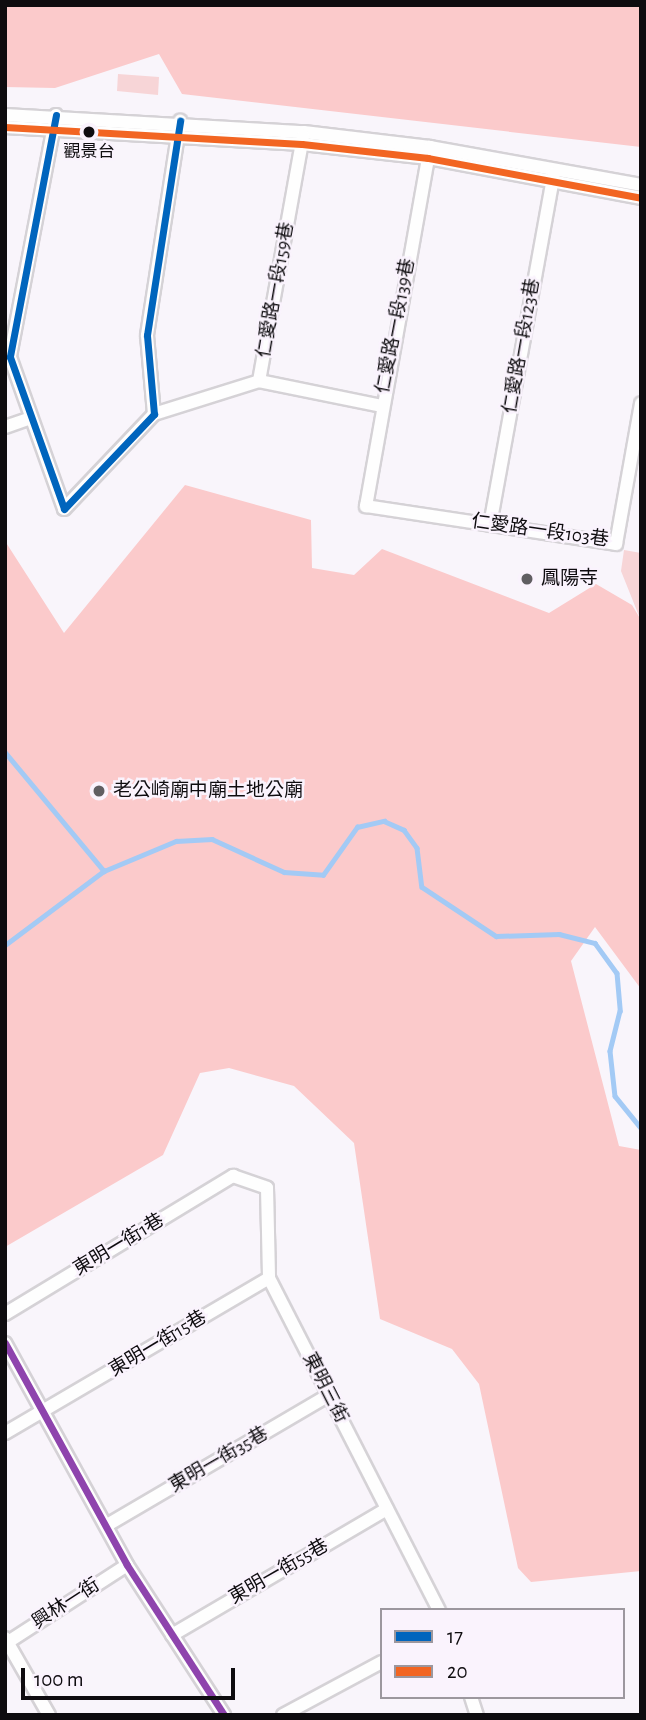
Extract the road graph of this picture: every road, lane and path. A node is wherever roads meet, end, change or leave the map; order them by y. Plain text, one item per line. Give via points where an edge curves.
1 (5, 115) edge
2 (55, 121) junction
3 (5, 127) edge
4 (180, 127) junction
5 (303, 138) junction
6 (429, 153) junction
7 (554, 174) junction
8 (641, 185) edge
9 (641, 198) edge
10 (259, 381) junction
11 (641, 403) edge
12 (382, 406) junction
13 (154, 414) junction
14 (28, 419) junction
15 (5, 427) edge
16 (366, 506) joint
17 (490, 525) junction
18 (233, 1176) joint
19 (269, 1278) junction
20 (5, 1314) edge
21 (5, 1343) edge
22 (329, 1395) junction
23 (48, 1410) junction
24 (5, 1433) edge
25 (387, 1509) junction
26 (108, 1524) junction
27 (127, 1564) junction
28 (438, 1608) edge
29 (172, 1635) junction
30 (6, 1641) edge
31 (380, 1663) edge
32 (49, 1715) edge
33 (224, 1715) edge
34 (283, 1715) edge

1 - 2 street
2 - 3 street
2 - 4 street
2 - 14 street via 10,357
4 - 5 street
4 - 13 street via 147,335
5 - 6 street
5 - 10 street, 仁愛路一段159巷
6 - 7 street
6 - 12 street, 仁愛路一段139巷
7 - 8 street
7 - 9 street
7 - 17 street, 仁愛路一段123巷
10 - 12 street
10 - 13 street, 仁愛路一段159巷
11 - 17 street, 仁愛路一段103巷 via 616,544
12 - 16 street, 仁愛路一段139巷
13 - 14 street via 64,509
14 - 15 street
16 - 17 street, 仁愛路一段103巷
18 - 19 street, 東明三街 via 267,1188
18 - 20 street, 東明一街1巷
19 - 22 street, 東明三街
19 - 23 street, 東明一街15巷
21 - 23 street
22 - 25 street, 東明三街
22 - 26 street, 東明一街35巷
23 - 24 street, 東明一街15巷
23 - 26 street
25 - 28 street, 東明三街
25 - 29 street, 東明一街55巷
26 - 27 street
27 - 29 street
27 - 30 street, 興林一街
29 - 33 street
30 - 32 street
31 - 34 street

